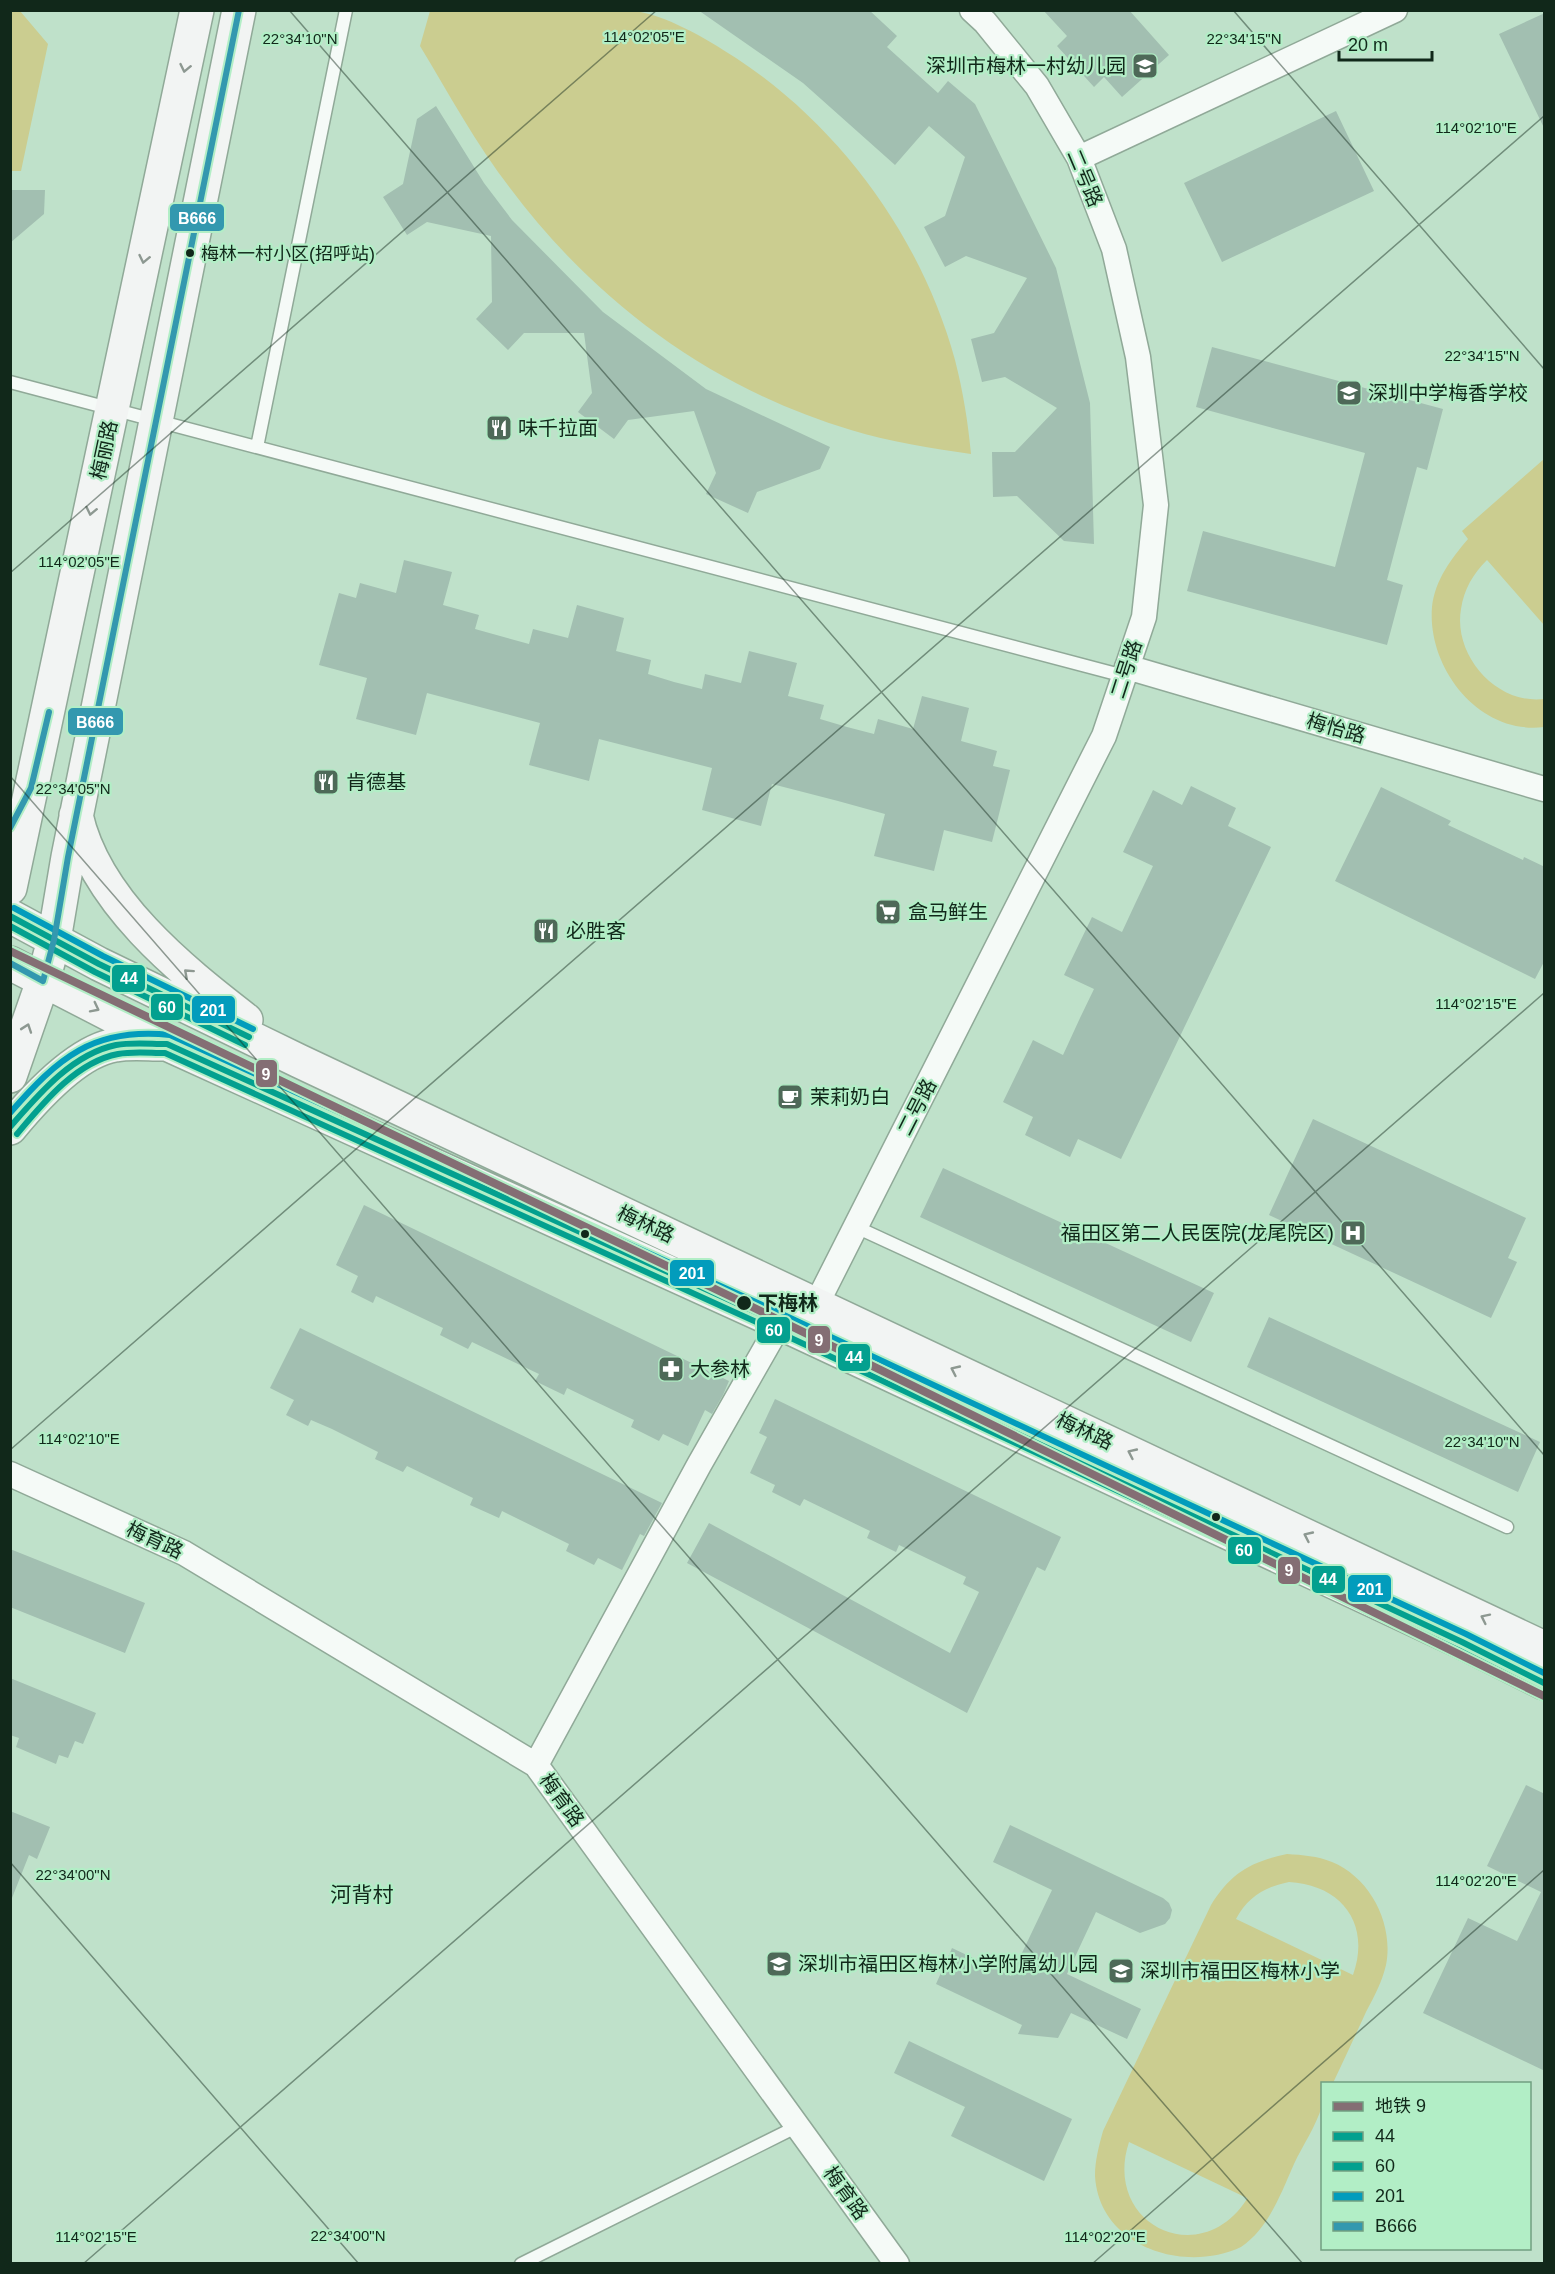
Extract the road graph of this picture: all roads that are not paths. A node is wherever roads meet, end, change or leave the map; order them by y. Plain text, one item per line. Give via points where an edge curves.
1 (196, 10) edge
2 (239, 10) edge
3 (346, 10) edge
4 (972, 10) edge
5 (1395, 10) edge
6 (1079, 158) junction
7 (10, 382) edge
8 (113, 409) junction
9 (156, 421) junction
10 (257, 447) junction
11 (1125, 672) junction
12 (37, 771) junction
13 (1545, 789) edge
14 (76, 815) junction
15 (10, 829) edge
16 (10, 888) edge
17 (10, 916) edge
18 (54, 940) junction
19 (10, 963) edge
20 (43, 981) junction
21 (167, 1044) junction
22 (300, 1061) junction
23 (10, 1076) edge
24 (10, 1128) edge
25 (856, 1227) junction
26 (816, 1305) junction
27 (780, 1323) junction
28 (10, 1474) edge
29 (1507, 1527) dead end
30 (1539, 1656) edge
31 (536, 1765) junction
32 (798, 2126) junction
33 (520, 2264) edge
34 (897, 2264) edge

1 -> 8 main road, 梅丽路
2 - 9 main road
3 - 10 lane
4 - 6 street, 二号路 via 1037,86
5 - 6 street
6 - 11 street, 二号路 via 1114,249 1138,357 1156,505 1144,617
7 - 8 lane
8 - 9 lane
8 -> 12 main road, 梅丽路
9 - 10 lane
9 - 14 main road
10 - 11 lane
11 - 13 street, 梅怡路
11 - 25 street, 二号路 via 1104,736
12 - 15 main road via 21,816
12 - 16 main road, 梅丽路
14 - 18 main road
22 -> 14 main road via 202,985 131,915 100,874
17 - 18 main road, 梅林路
18 - 20 main road
18 - 22 main road, 梅林路
19 - 20 main road, 梅林路
20 -> 21 main road, 梅林路
23 -> 20 main road
21 - 24 main road via 115,1045 95,1052 46,1090
21 - 27 main road, 梅林路
22 - 26 main road, 梅林路
25 - 26 street, 二号路
25 - 29 lane
30 -> 26 main road, 梅林路
27 - 30 main road, 梅林路
27 - 31 street
28 - 31 street, 梅育路 via 184,1553
31 - 32 street, 梅育路
32 - 33 lane
32 - 34 street, 梅育路

